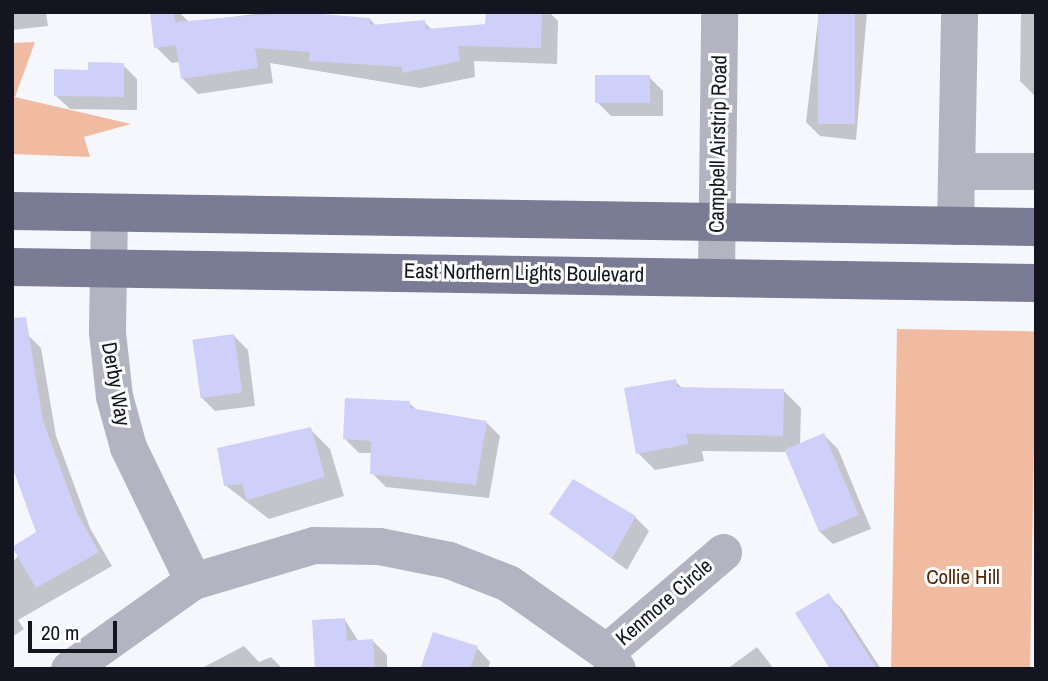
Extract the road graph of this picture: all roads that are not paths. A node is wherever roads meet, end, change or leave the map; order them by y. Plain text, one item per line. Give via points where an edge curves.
1 (719, 12) edge
2 (959, 12) edge
3 (956, 171) junction
4 (1036, 172) edge
5 (12, 211) edge
6 (109, 213) junction
7 (717, 222) junction
8 (955, 226) junction
9 (1036, 227) edge
10 (12, 267) edge
11 (109, 269) junction
12 (716, 275) junction
13 (1036, 283) edge
14 (723, 552) dead end
15 (193, 582) junction
16 (611, 660) edge
17 (69, 669) edge

1 - 7 street, Campbell Airstrip Road
2 - 3 street
3 - 4 street
3 - 8 street
5 - 6 main road
6 - 7 main road
6 - 11 street, Derby Way
7 - 8 main road
7 - 12 street, Campbell Airstrip Road
8 - 9 main road
10 - 11 main road, East Northern Lights Boulevard
11 - 12 main road, East Northern Lights Boulevard
11 - 15 street, Derby Way via 114,396 133,459
12 - 13 main road, East Northern Lights Boulevard
14 - 16 street, Kenmore Circle
15 - 16 street via 314,545 379,546 449,560 508,583
15 - 17 street

